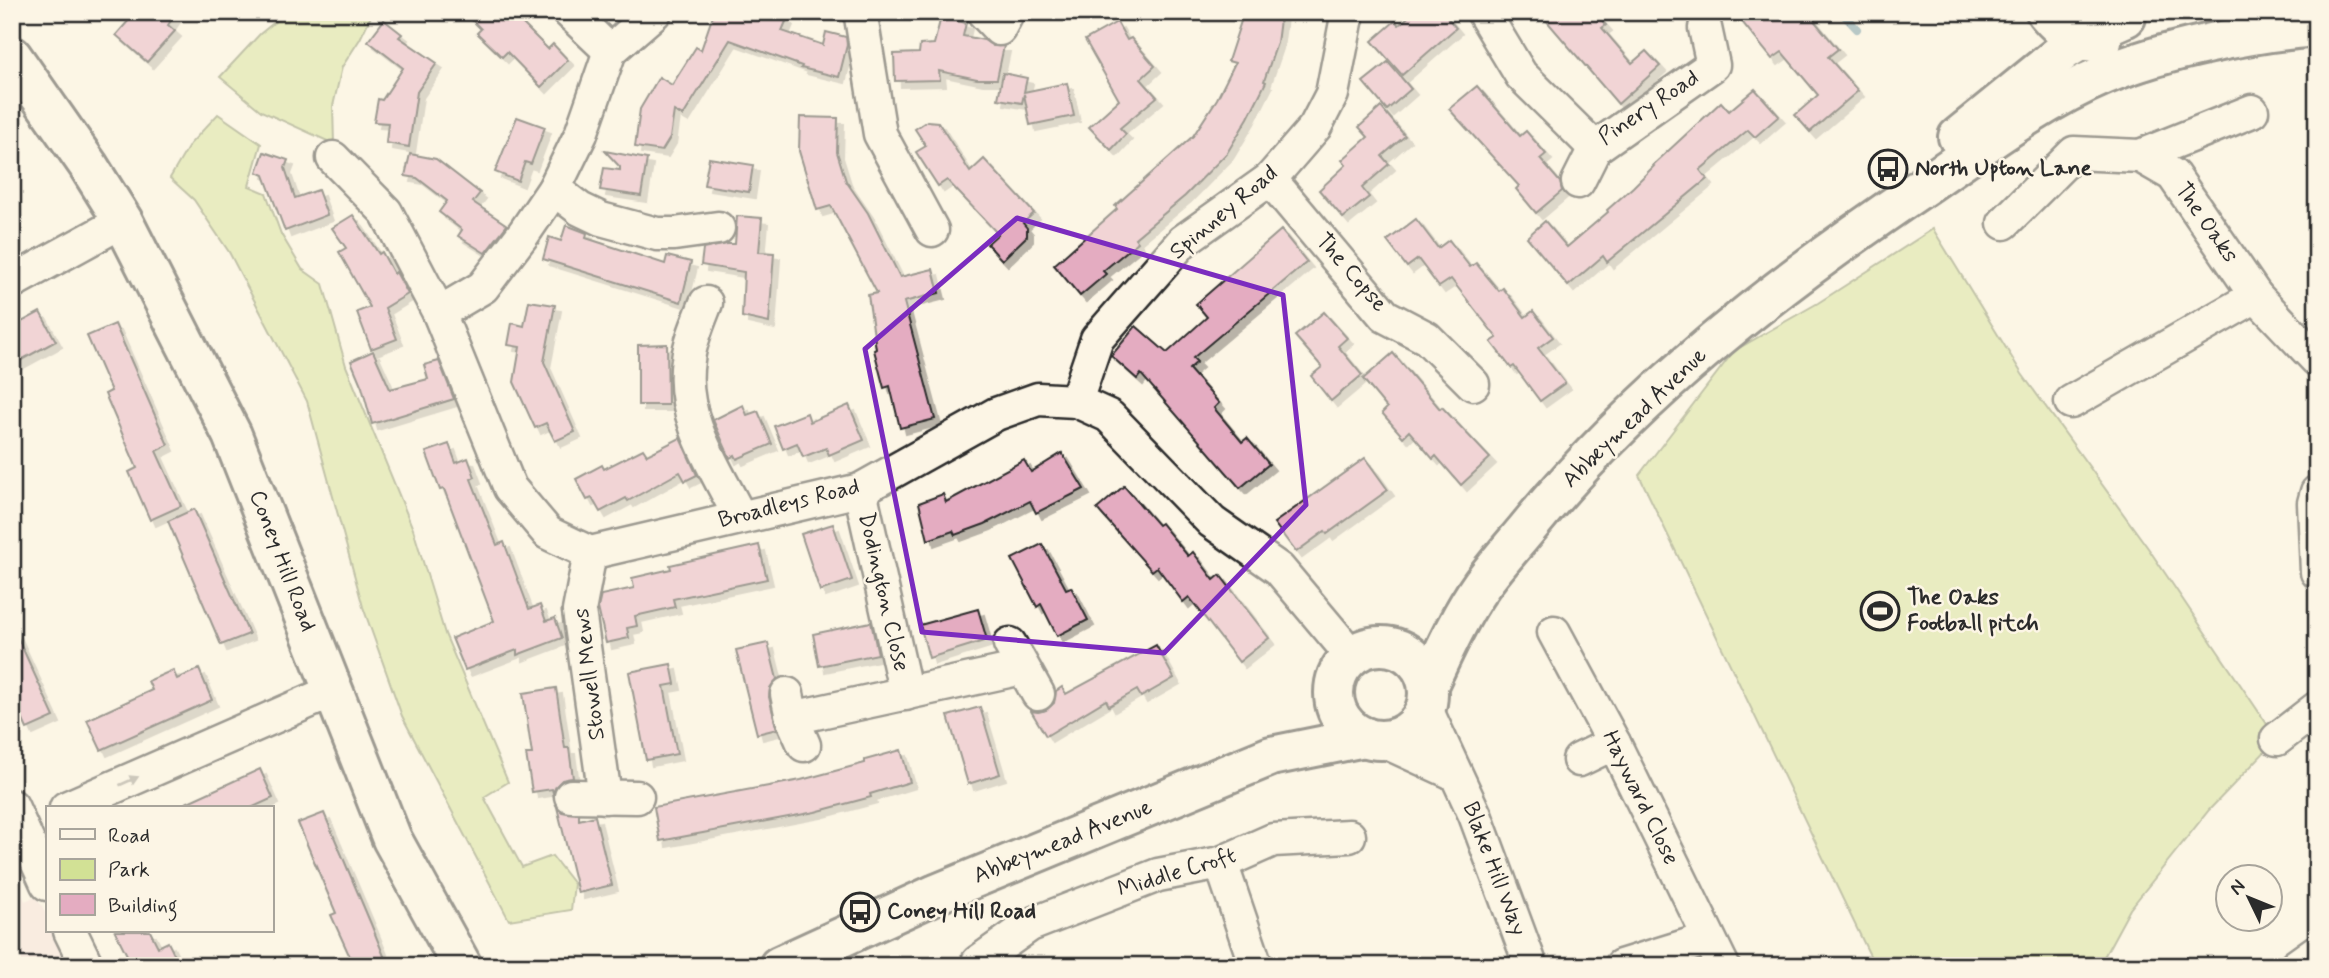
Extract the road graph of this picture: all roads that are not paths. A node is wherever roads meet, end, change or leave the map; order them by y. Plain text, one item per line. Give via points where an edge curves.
1 (569, 12) edge
2 (655, 12) edge
3 (983, 12) edge
4 (1008, 12) edge
5 (1348, 12) edge
6 (1483, 12) edge
7 (2043, 12) edge
8 (2276, 12) edge
9 (864, 14) edge
10 (2139, 15) edge
11 (2078, 21) edge
12 (2317, 27) edge
13 (1705, 28) dead end
14 (610, 51) junction
15 (12, 56) edge
16 (2017, 108) junction
17 (2252, 111) dead end
18 (1595, 148) junction
19 (2140, 156) junction
20 (332, 158) dead end
21 (1270, 179) junction
22 (1578, 182) dead end
23 (554, 189) junction
24 (123, 221) junction
25 (2004, 223) dead end
26 (718, 228) dead end
27 (932, 230) dead end
28 (12, 282) edge
29 (2256, 296) junction
30 (706, 303) dead end
31 (439, 313) junction
32 (2317, 360) edge
33 (1473, 384) dead end
34 (1076, 401) junction
35 (2071, 402) dead end
36 (860, 490) junction
37 (2317, 492) edge
38 (740, 517) junction
39 (590, 553) junction
40 (2317, 572) edge
41 (1482, 585) junction
42 (1554, 632) dead end
43 (1390, 647) junction
44 (1352, 656) junction
45 (1023, 668) dead end
46 (333, 691) junction
47 (906, 694) junction
48 (1334, 694) junction
49 (1427, 697) junction
50 (2317, 708) edge
51 (794, 719) dead end
52 (1373, 739) junction
53 (2277, 739) dead end
54 (1614, 743) junction
55 (1271, 756) junction
56 (1579, 760) dead end
57 (1455, 774) junction
58 (571, 796) dead end
59 (605, 797) junction
60 (637, 797) dead end
61 (71, 806) edge
62 (27, 817) edge
63 (1349, 836) dead end
64 (1221, 863) junction
65 (46, 881) edge
66 (70, 932) edge
67 (2317, 951) edge
68 (1716, 952) edge
69 (978, 962) dead end
70 (462, 965) edge
71 (87, 966) edge
72 (779, 966) edge
73 (1256, 966) edge
74 (1531, 966) edge
75 (1621, 966) edge
76 (2296, 966) edge

1 - 14 street
2 - 14 street
3 - 4 street via 999,29
5 - 21 street, Spinney Road via 1332,94 1315,127
6 - 18 street, Pinery Road via 1521,75
7 - 11 street, Abbeymead Avenue via 2062,29
7 - 16 street, Abbeymead Avenue via 2040,47 2021,83
8 - 11 street via 2092,43
9 - 27 street via 880,134
10 - 11 street
11 - 16 street, Abbeymead Avenue via 2071,67 2060,86
12 - 16 street, Abbeymead Avenue via 2133,64
13 - 18 street, Pinery Road via 1725,71
14 - 23 street via 581,134
15 - 24 street, Coney Hill Road
16 - 41 street, Abbeymead Avenue via 1805,268 1700,354 1570,477
17 - 19 street
18 - 22 street
19 - 25 street, The Oaks via 2074,153
19 - 29 street, The Oaks via 2173,175
20 - 31 street via 386,212
21 - 33 street, The Copse via 1375,325 1427,338
21 - 34 street, Spinney Road via 1183,241 1097,339
23 - 26 street via 601,219 657,234
23 - 31 street via 483,288
24 - 28 street
24 - 46 street, Coney Hill Road via 232,435
29 - 32 street, The Oaks
29 - 35 street
30 - 38 street via 688,358 685,386 689,410
31 - 39 street via 510,488 548,533
34 - 36 street, Broadleys Road via 1038,399 996,414
34 - 44 street, Broadleys Road via 1109,416 1212,522 1279,569
36 - 38 street, Broadleys Road
36 - 47 street, Dodington Close
37 - 40 street
38 - 39 street, Broadleys Road
39 - 59 street, Stowell Mews via 579,611
41 - 43 street, Abbeymead Avenue
41 - 49 street, Abbeymead Avenue via 1452,636
42 - 54 street, Hayward Close
43 - 44 street via 1375,646
43 - 49 street via 1415,660 1423,671
44 - 48 street via 1338,674
45 - 47 street, Dodington Close
61 -> 46 street
46 - 70 street, Coney Hill Road via 392,839
47 - 51 street, Dodington Close
48 - 52 street via 1343,720 1352,730
48 - 55 street, Abbeymead Avenue
49 - 52 street via 1415,725 1400,736
49 - 57 street, Blake Hill Way
50 - 53 street
52 - 55 street, Abbeymead Avenue
52 - 57 street, Blake Hill Way
54 - 56 street
54 - 68 street, Hayward Close
55 - 72 street, Abbeymead Avenue via 936,894
57 - 74 street, Blake Hill Way via 1475,815
58 - 59 street
59 - 60 street
62 - 65 street
63 - 64 street, Middle Croft via 1273,840
64 - 69 street, Middle Croft via 1158,875 1030,925
64 - 73 street
66 - 71 street
67 - 76 street
68 - 75 street

